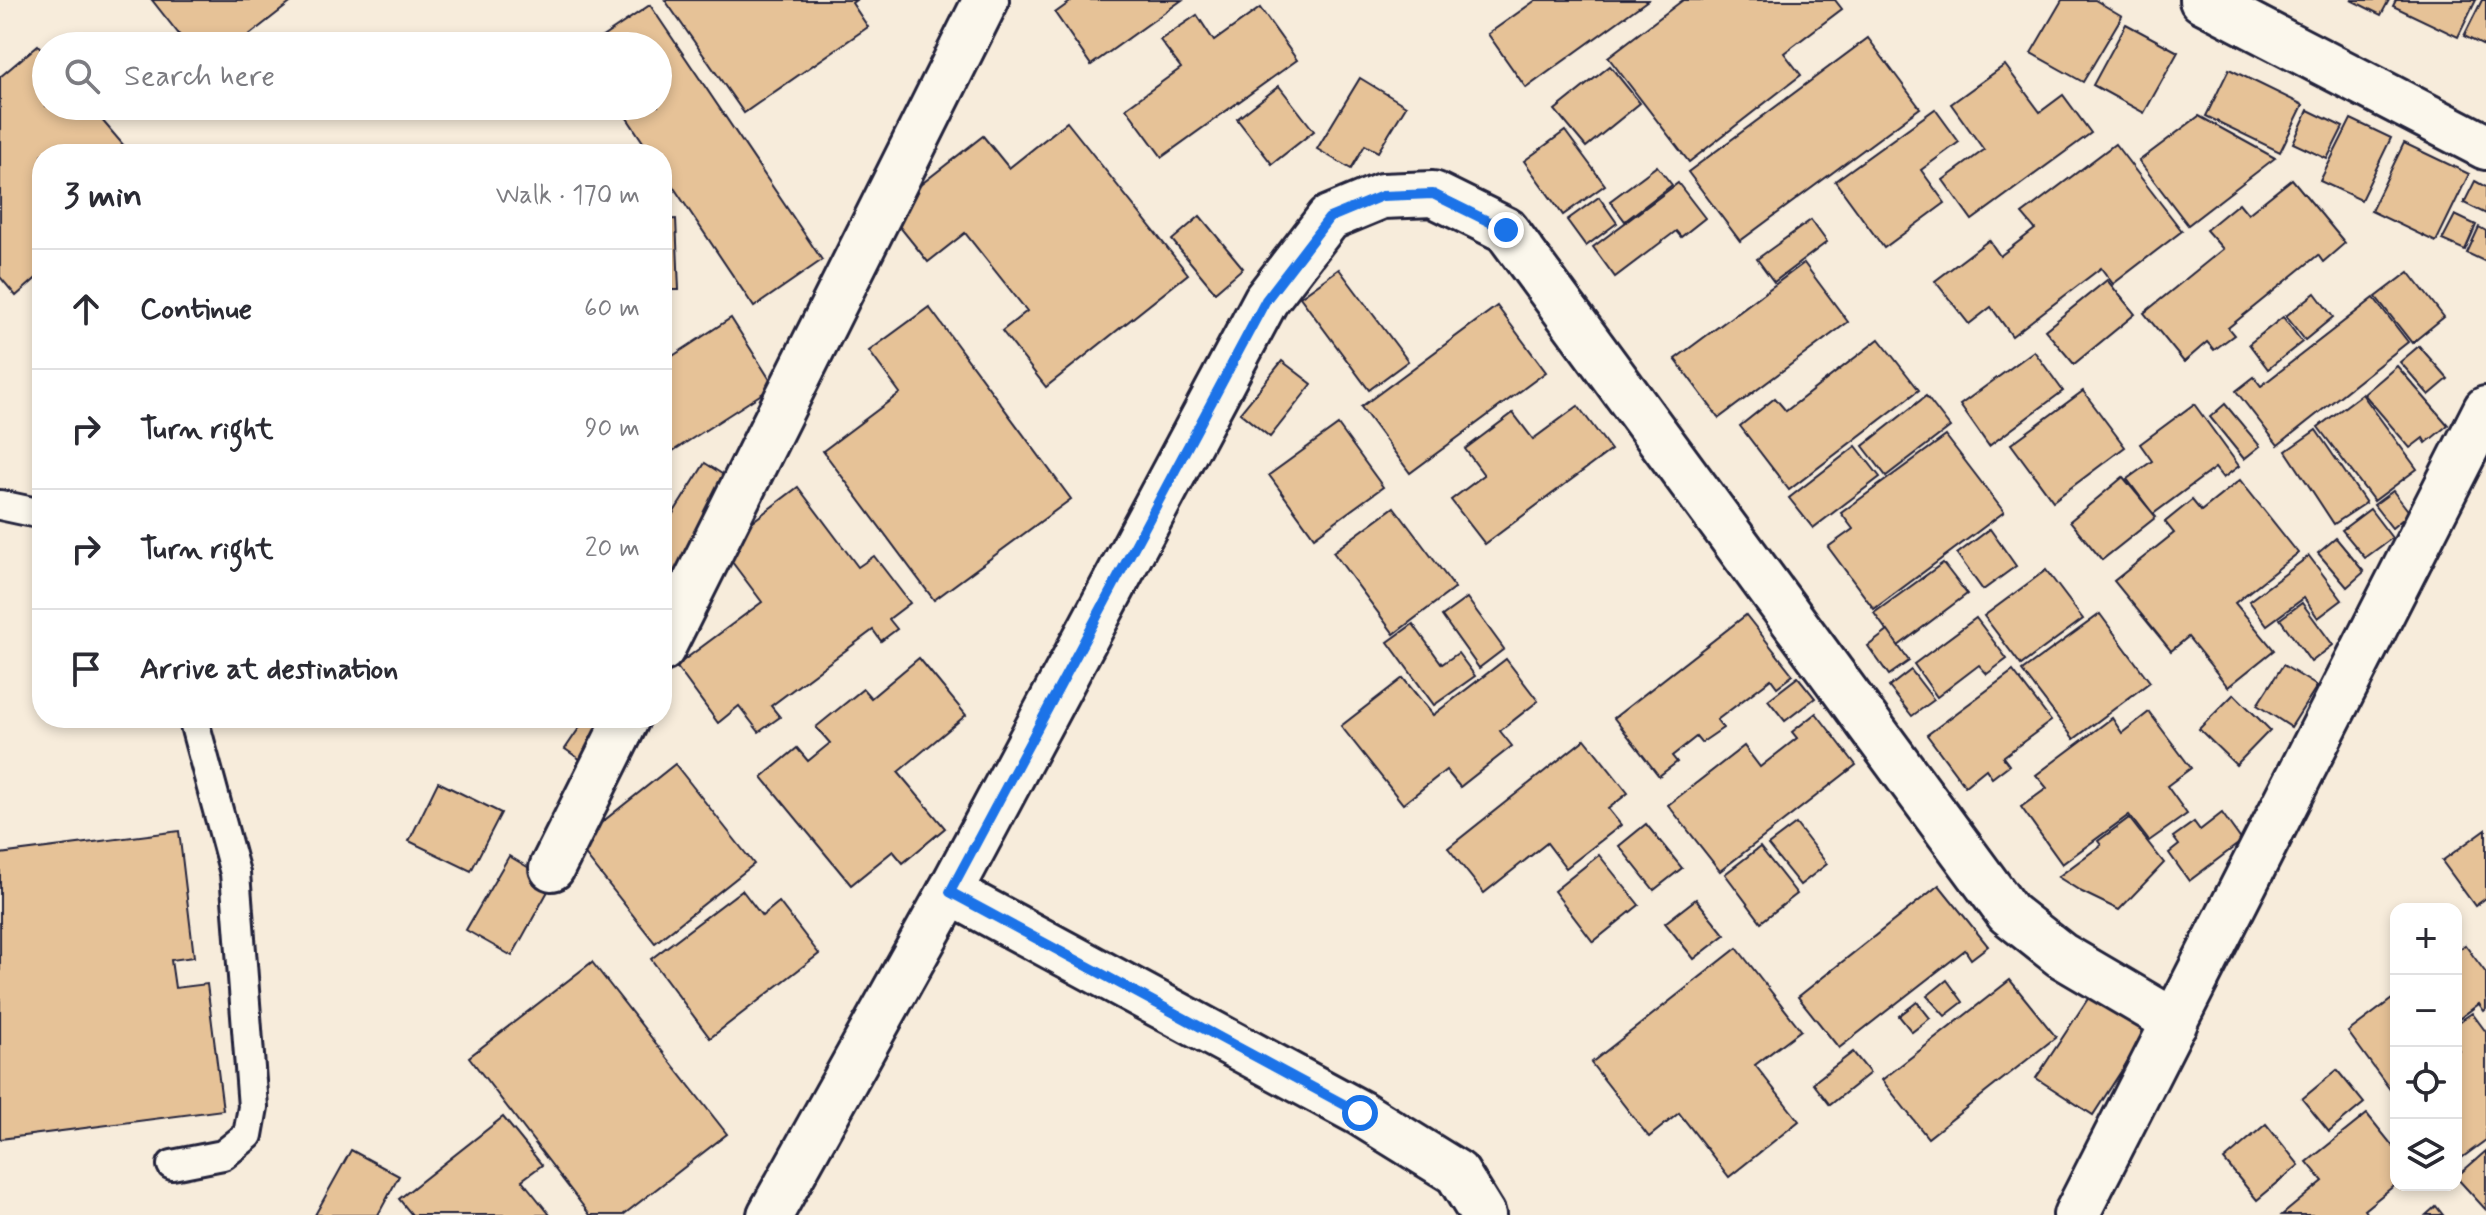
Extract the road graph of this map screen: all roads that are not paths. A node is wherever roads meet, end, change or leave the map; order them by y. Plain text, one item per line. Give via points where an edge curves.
1 (986, 0) edge
2 (2202, 0) edge
3 (2486, 147) edge
4 (2486, 409) edge
5 (0, 505) edge
6 (32, 512) edge
7 (672, 629) edge
8 (196, 728) edge
9 (622, 728) edge
10 (552, 868) dead end
11 (950, 892) junction
12 (2175, 1022) junction
13 (172, 1165) dead end
14 (770, 1215) edge
15 (1483, 1215) edge
16 (2076, 1215) edge

1 - 7 street
2 - 3 street
4 - 12 street
5 - 6 lane
8 - 13 lane via 235,873 253,1107 248,1135 223,1155
9 - 10 street
11 - 12 street via 1266,300 1329,218 1382,196 1433,194 1506,230 2008,913 2061,955
11 - 14 street
11 - 15 street via 1360,1113 1457,1173
12 - 16 street

